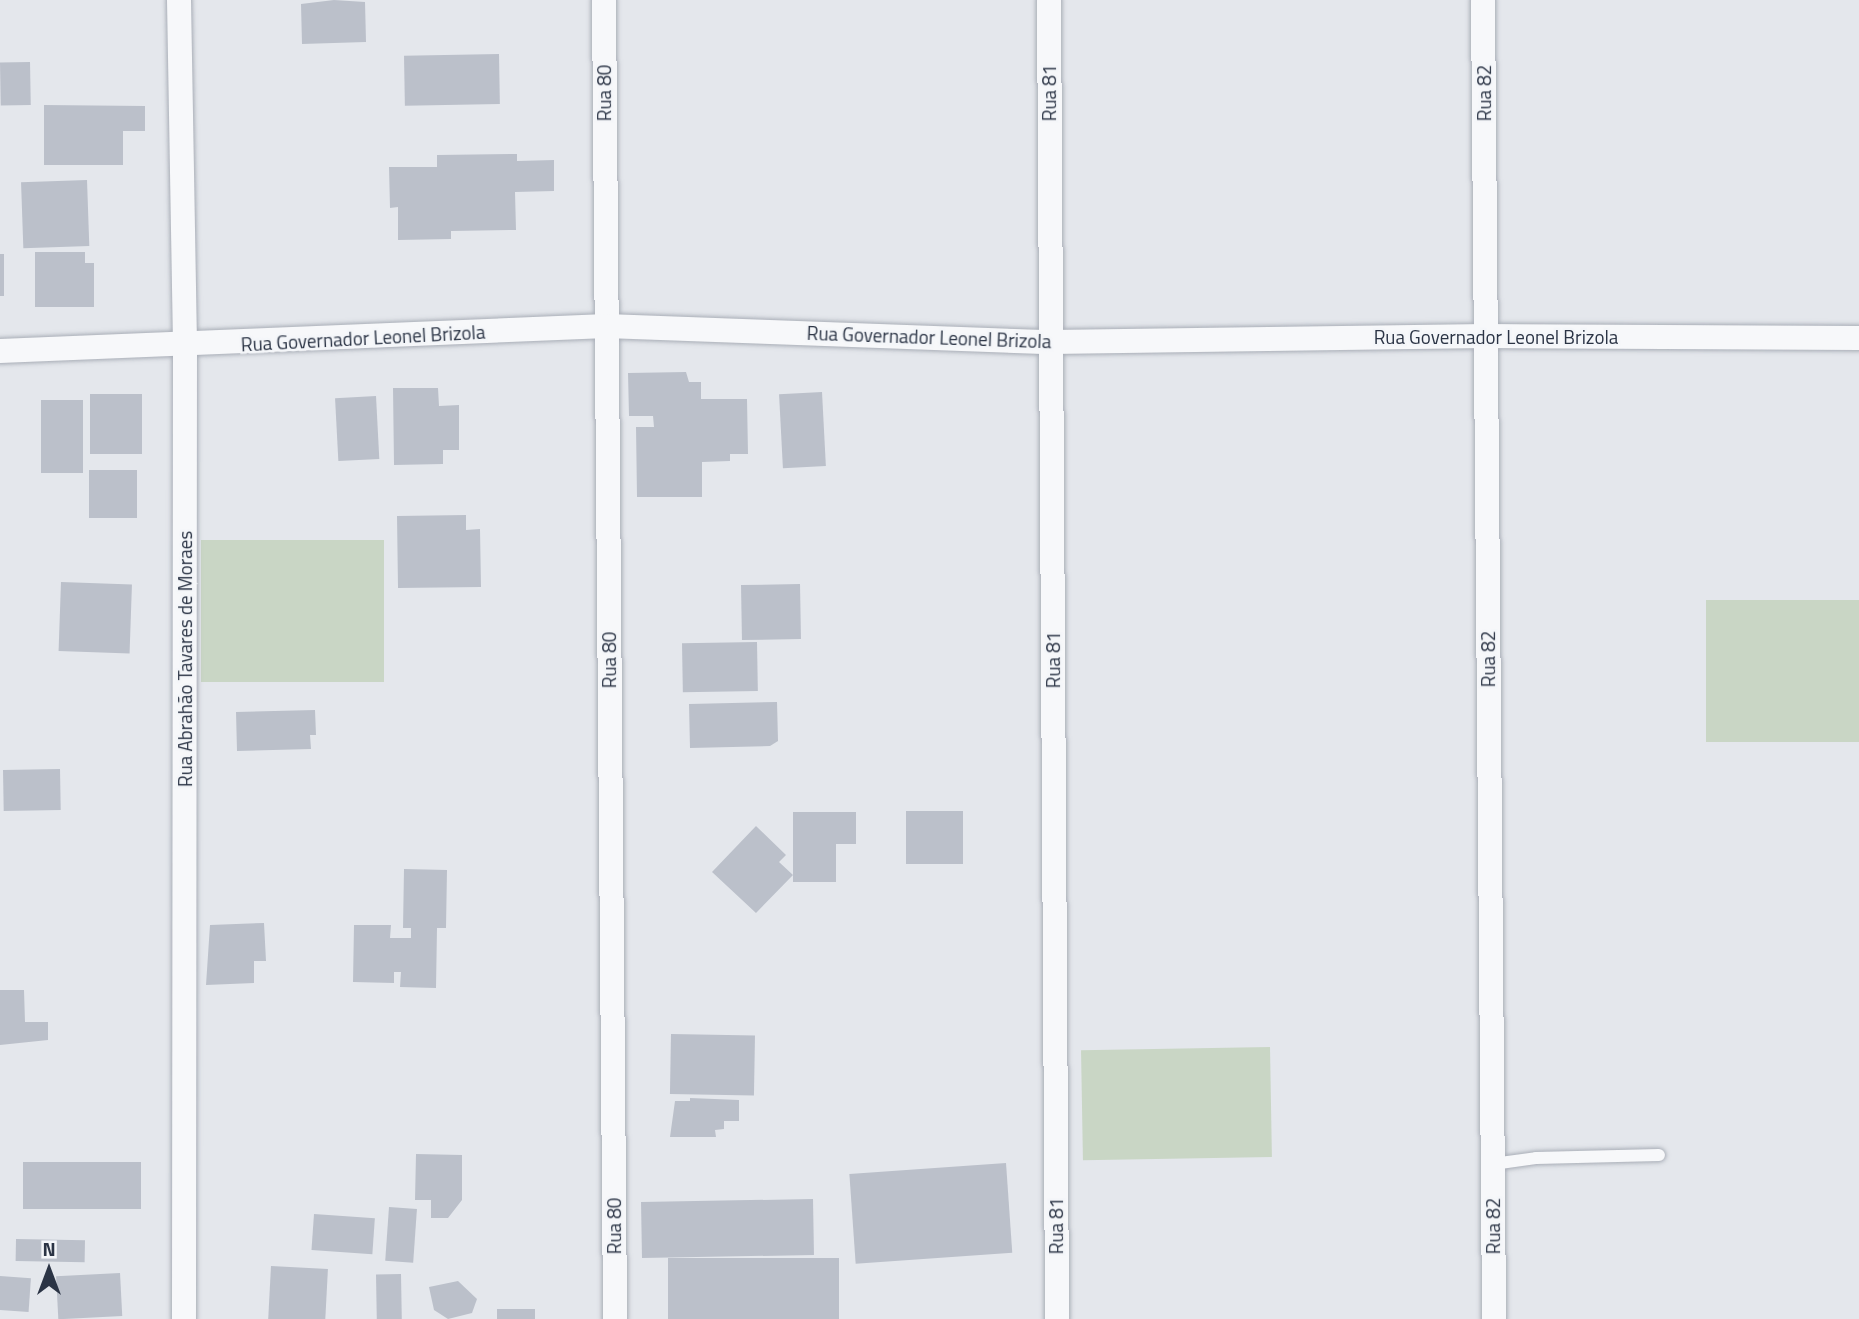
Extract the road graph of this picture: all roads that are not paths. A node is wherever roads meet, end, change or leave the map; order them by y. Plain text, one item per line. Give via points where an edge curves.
1 (179, 0) edge
2 (604, 0) edge
3 (1048, 0) edge
4 (1483, 0) edge
5 (606, 326) junction
6 (1486, 336) junction
7 (1859, 338) edge
8 (1051, 342) junction
9 (185, 346) junction
10 (0, 351) edge
11 (1659, 1154) dead end
12 (1493, 1164) junction
13 (184, 1319) edge
14 (615, 1319) edge
15 (1057, 1319) edge
16 (1494, 1319) edge

1 - 9 street, Rua Abrahão Tavares de Moraes
2 - 5 street, Rua 80
3 - 8 street, Rua 81
4 - 6 street, Rua 82
5 - 8 street, Rua Governador Leonel Brizola
5 - 9 street, Rua Governador Leonel Brizola
5 - 14 street, Rua 80
6 - 7 street, Rua Governador Leonel Brizola
6 - 8 street, Rua Governador Leonel Brizola
6 - 12 street, Rua 82
8 - 15 street, Rua 81
9 - 10 street, Rua Governador Leonel Brizola
9 - 13 street, Rua Abrahão Tavares de Moraes
11 - 12 lane
12 - 16 street, Rua 82

